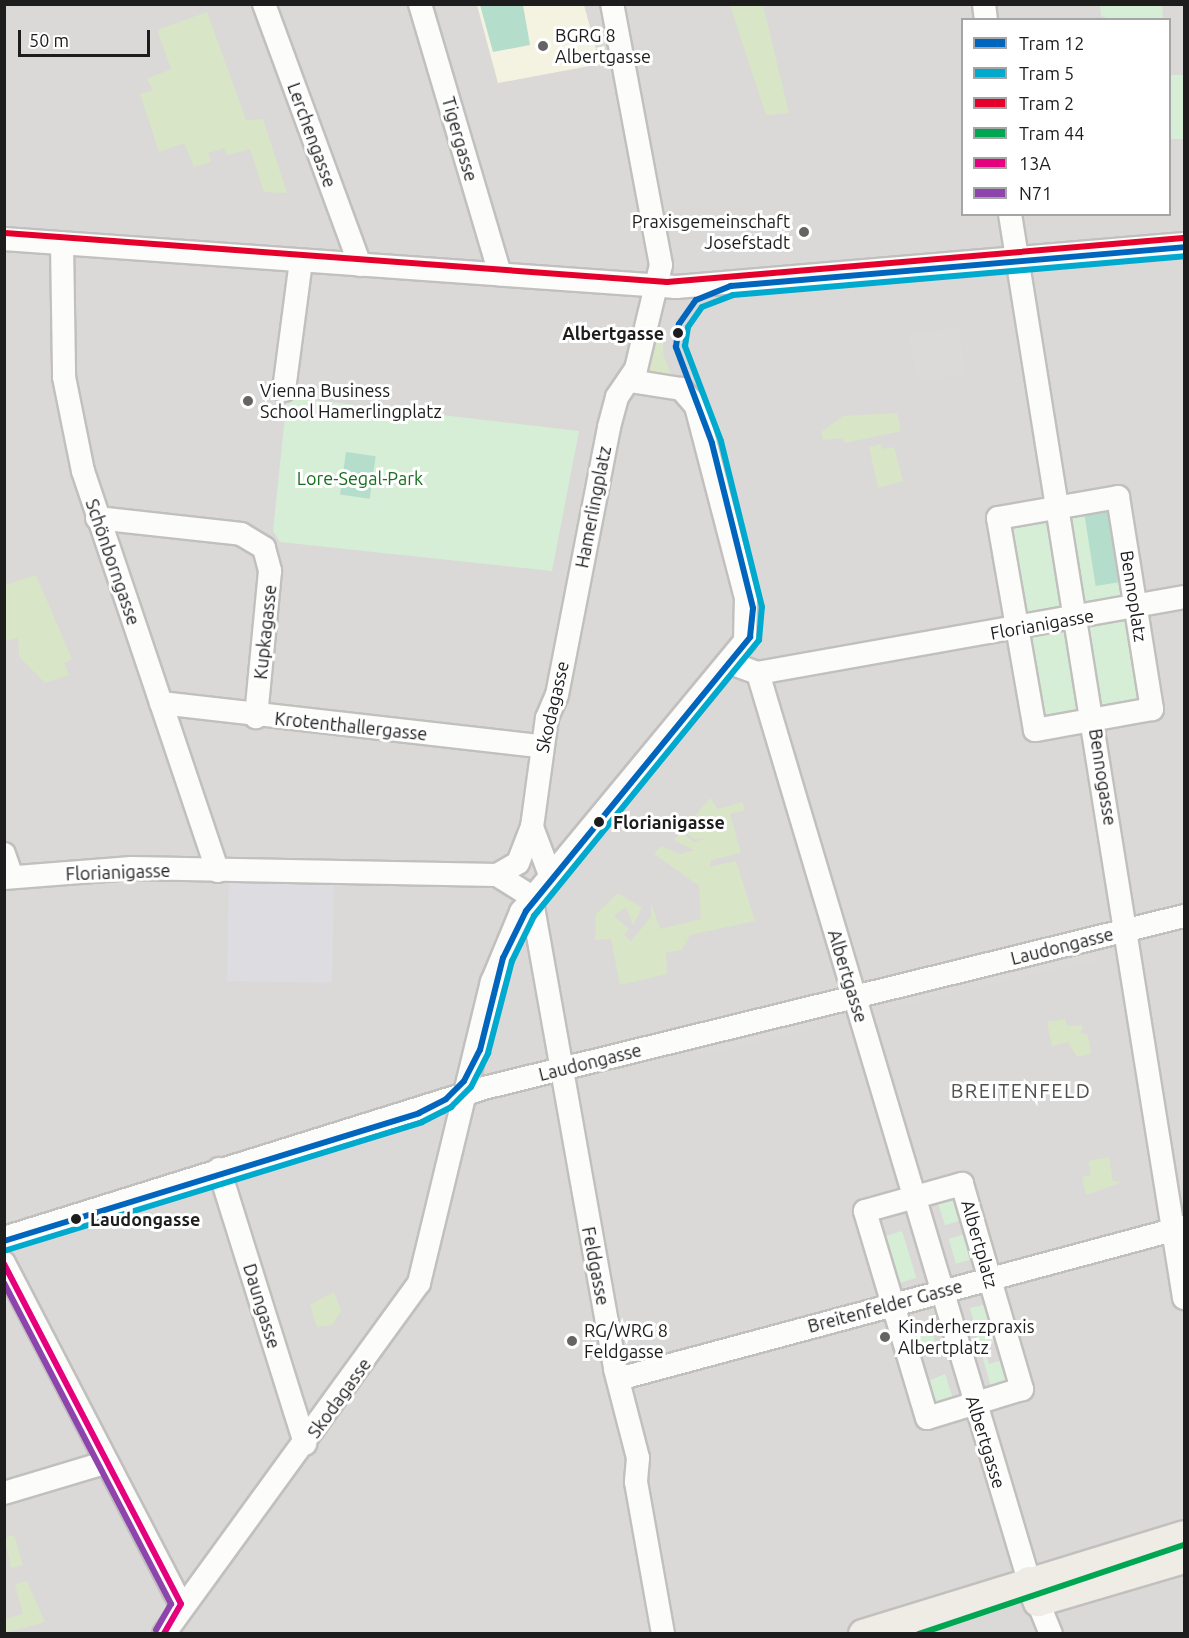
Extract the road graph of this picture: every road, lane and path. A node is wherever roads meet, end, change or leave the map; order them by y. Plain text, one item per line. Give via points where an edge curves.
1 (264, 4) edge
2 (420, 4) edge
3 (612, 4) edge
4 (1010, 216) edge
5 (4, 239) edge
6 (62, 243) junction
7 (1185, 244) edge
8 (1017, 258) junction
9 (301, 261) junction
10 (360, 265) junction
11 (500, 274) junction
12 (654, 286) junction
13 (633, 375) junction
14 (284, 390) dead end
15 (1058, 507) junction
16 (98, 518) junction
17 (577, 587) joint
18 (1185, 597) edge
19 (1136, 607) junction
20 (1078, 617) junction
21 (1017, 629) junction
22 (730, 663) junction
23 (758, 673) junction
24 (161, 703) junction
25 (256, 717) junction
26 (1093, 720) junction
27 (542, 746) junction
28 (532, 827) junction
29 (4, 854) edge
30 (218, 871) junction
31 (496, 875) junction
32 (550, 875) junction
33 (8, 877) edge
34 (531, 896) junction
35 (1185, 916) edge
36 (1127, 929) junction
37 (855, 999) junction
38 (559, 1069) junction
39 (462, 1094) junction
40 (427, 1106) junction
41 (454, 1134) junction
42 (219, 1168) junction
43 (913, 1197) junction
44 (1179, 1228) edge
45 (4, 1238) edge
46 (4, 1263) edge
47 (990, 1278) junction
48 (942, 1291) junction
49 (1185, 1298) edge
50 (893, 1305) junction
51 (622, 1378) junction
52 (974, 1404) junction
53 (305, 1444) junction
54 (104, 1463) junction
55 (4, 1492) edge
56 (1185, 1535) edge
57 (1185, 1559) edge
58 (1034, 1592) junction
59 (181, 1605) junction
60 (164, 1634) edge
61 (663, 1634) edge
62 (863, 1634) edge
63 (1052, 1634) edge

1 - 10 street, Lerchengasse
2 - 11 street, Tigergasse
3 - 12 street via 659,246
4 - 8 street, Bennogasse
5 - 6 street
6 - 9 street
6 - 16 street, Schönborngasse via 64,377
7 - 8 street
8 - 12 street
8 - 15 street, Bennogasse
9 - 10 street
9 - 14 street
10 - 11 street
11 - 12 street
12 - 13 street
13 - 17 street, Hamerlingplatz via 617,397 609,427
13 - 22 street via 687,392 707,439 748,609 744,641
15 - 19 street, Bennoplatz via 1118,497
15 - 20 street, Bennogasse
15 - 21 street, Bennoplatz via 998,518
16 - 24 street, Schönborngasse
16 - 25 street, Kupkagasse via 241,534 264,548 270,571
17 - 27 street, Skodagasse
18 - 19 street, Florianigasse
19 - 20 street, Florianigasse
19 - 26 street, Bennoplatz via 1152,709
20 - 21 street, Florianigasse
20 - 26 street, Bennogasse
21 - 23 street, Florianigasse
21 - 26 street, Bennoplatz via 1035,730
22 - 23 street
22 - 32 street
23 - 37 street, Albertgasse
24 - 25 street, Krotenthallergasse
24 - 30 street, Schönborngasse
25 - 27 street, Krotenthallergasse
26 - 36 street, Bennogasse
27 - 28 street, Skodagasse
28 - 31 street, Skodagasse via 518,863
28 - 32 street, Skodagasse
29 - 33 street
30 - 31 street, Florianigasse
30 - 33 street, Florianigasse via 132,868
31 - 34 street
32 - 34 street
34 - 38 street, Feldgasse
34 - 39 street, Skodagasse via 499,959
35 - 36 street, Laudongasse
36 - 37 street, Laudongasse
36 - 44 street, Bennogasse
37 - 38 street, Laudongasse
37 - 43 street, Albertgasse
38 - 39 street, Laudongasse
38 - 51 street, Feldgasse via 615,1369
39 - 40 street, Laudongasse
39 - 41 street, Skodagasse
40 - 41 street
40 - 42 street, Laudongasse
41 - 53 street, Skodagasse via 419,1283
42 - 45 street, Laudongasse
42 - 53 street, Daungasse
43 - 47 street, Albertplatz via 962,1184
43 - 48 street, Albertgasse
43 - 50 street, Albertplatz via 865,1211
44 - 47 street, Breitenfelder Gasse
44 - 49 street, Bennogasse
46 - 54 street
47 - 48 street, Breitenfelder Gasse
47 - 52 street, Albertplatz via 1023,1389
48 - 50 street, Breitenfelder Gasse
48 - 52 street, Albertgasse
50 - 51 street, Breitenfelder Gasse
50 - 52 street, Albertplatz via 927,1418
51 - 61 street, Feldgasse
52 - 58 street, Albertgasse
53 - 59 street, Skodagasse
54 - 55 street
54 - 59 street
56 - 58 main road
57 - 58 main road
58 - 62 main road
58 - 63 street, Albertgasse
59 - 60 street, Skodagasse

